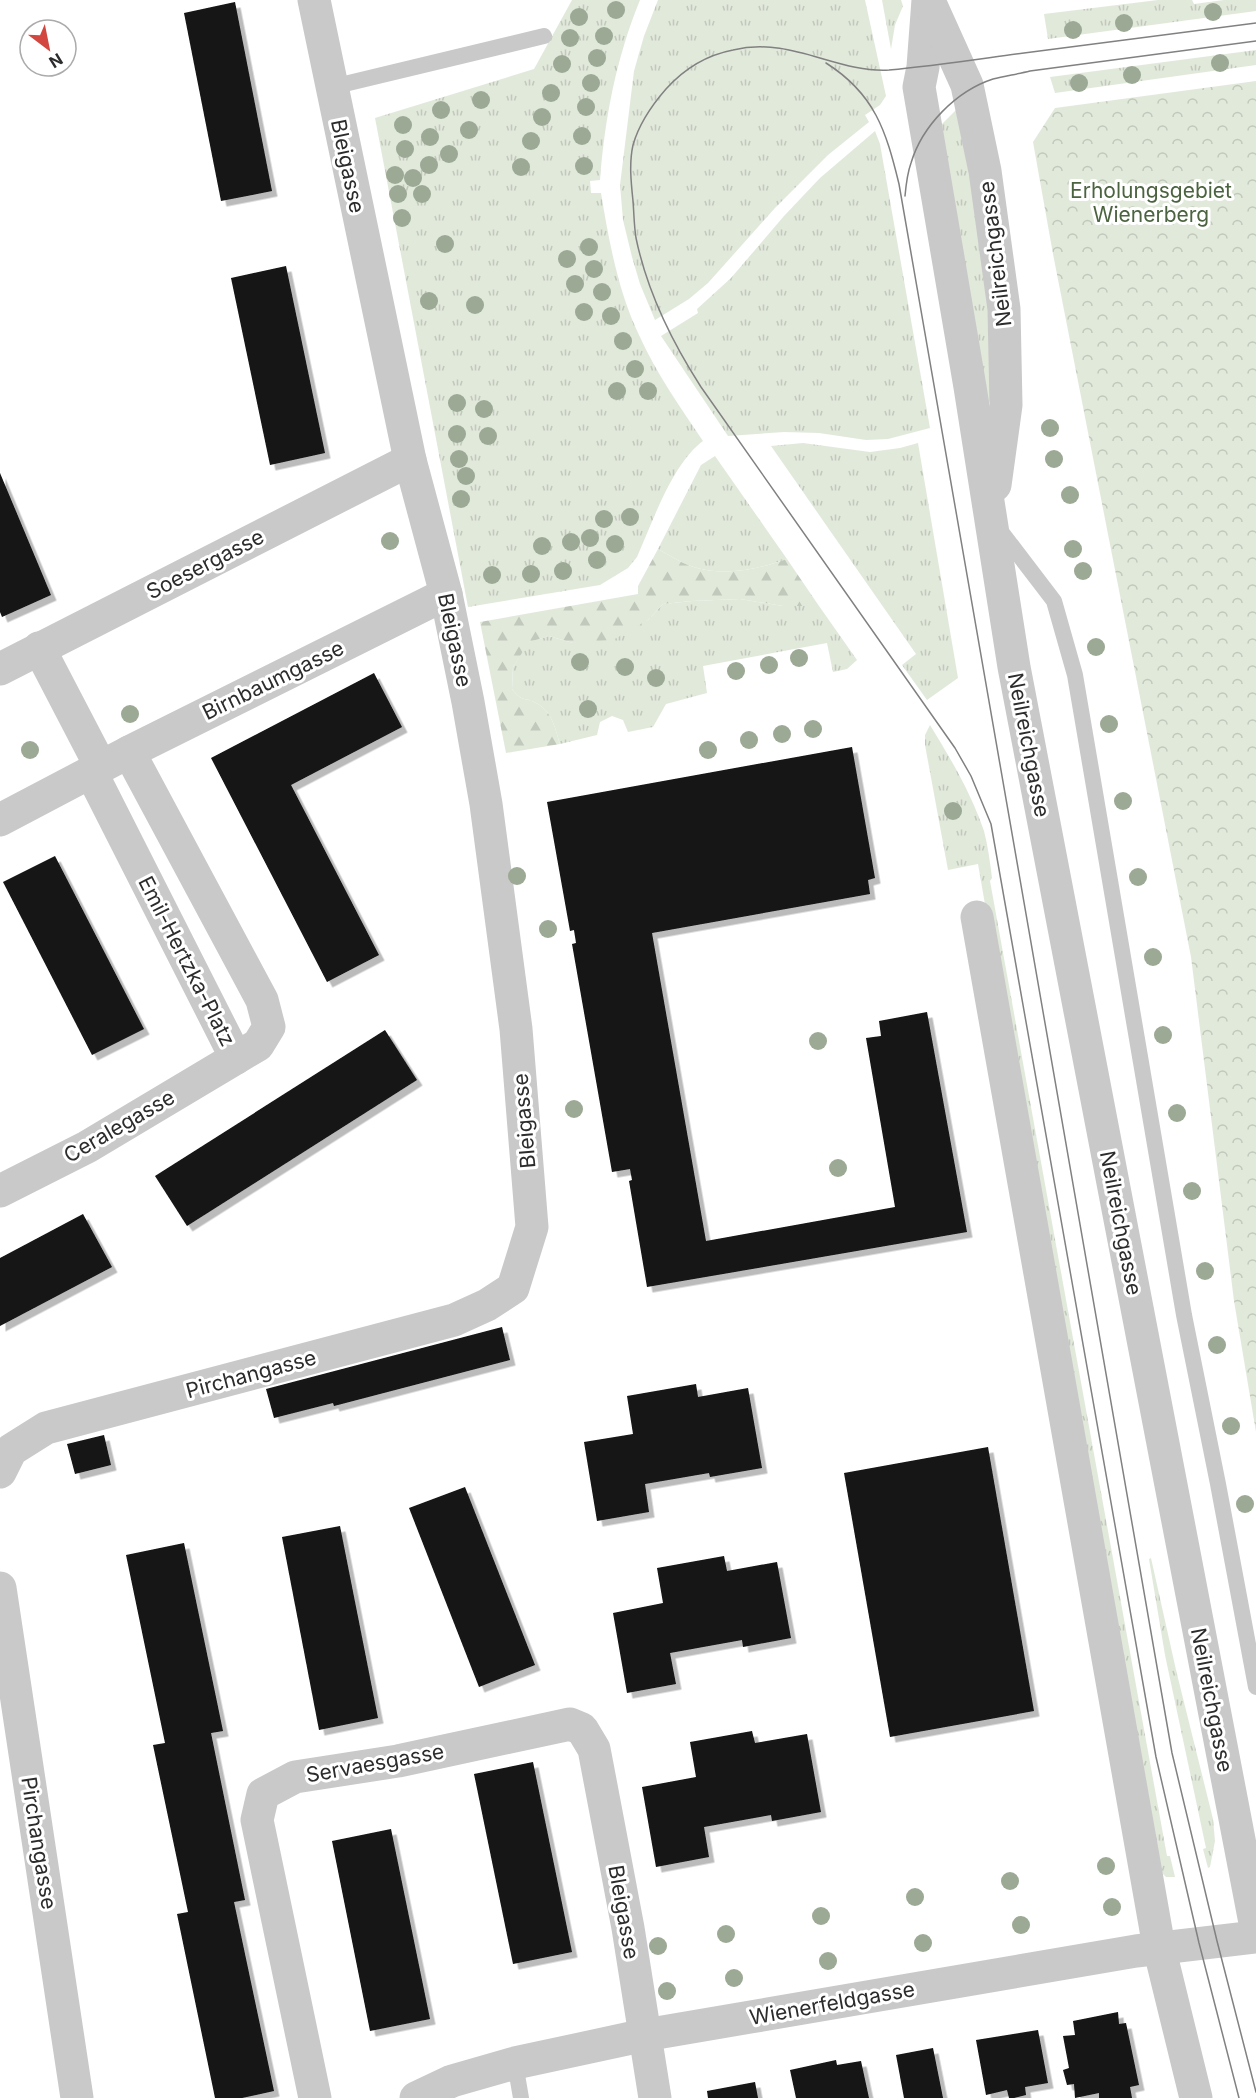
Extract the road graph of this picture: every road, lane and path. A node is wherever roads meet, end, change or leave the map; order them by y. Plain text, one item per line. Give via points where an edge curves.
1 (314, 0) edge
2 (929, 0) edge
3 (544, 36) dead end
4 (332, 87) junction
5 (410, 460) junction
6 (990, 517) junction
7 (446, 594) junction
8 (39, 648) junction
9 (0, 669) edge
10 (107, 764) junction
11 (0, 820) edge
12 (977, 916) dead end
13 (236, 1058) junction
14 (0, 1191) edge
15 (513, 1287) joint
16 (0, 1472) edge
17 (0, 1588) edge
18 (1256, 1687) edge
19 (582, 1729) joint
20 (1256, 1928) edge
21 (1256, 1937) edge
22 (1159, 1947) junction
23 (645, 2035) junction
24 (515, 2062) junction
25 (77, 2098) edge
26 (315, 2098) edge
27 (416, 2098) edge
28 (521, 2098) edge
29 (655, 2098) edge
30 (1196, 2098) edge

1 - 4 street, Bleigasse
2 - 6 street, Neilreichgasse via 919,87
2 - 6 street, Neilreichgasse via 968,91 985,171 1004,309 1005,405
3 - 4 lane
4 - 5 street, Bleigasse
5 - 7 street, Bleigasse
5 - 8 street, Soesergasse
6 - 18 lane, Neilreichgasse via 1054,600 1075,675 1184,1315
6 - 20 street, Neilreichgasse via 1014,667
7 - 10 street, Birnbaumgasse
7 - 15 street, Bleigasse via 486,804 516,1029 532,1227
8 - 9 street, Soesergasse
8 - 10 street
10 - 11 street, Birnbaumgasse
10 - 13 street, Emil-Hertzka-Platz
10 - 13 street, Emil-Hertzka-Platz via 262,1000 268,1028 258,1045
12 - 22 street
13 - 14 street, Ceralegasse via 87,1147
15 - 16 street, Pirchangasse via 488,1305 453,1320 46,1428 11,1450
17 - 25 street, Pirchangasse
19 - 23 street, Bleigasse via 594,1749
19 - 26 street, Servaesgasse via 570,1724 398,1761 295,1777 263,1794 257,1820
21 - 22 street, Wienerfeldgasse
22 - 23 street, Wienerfeldgasse
22 - 30 street
23 - 24 street, Wienerfeldgasse
23 - 29 street, Bleigasse
24 - 27 street, Wienerfeldgasse via 452,2081
24 - 28 lane

